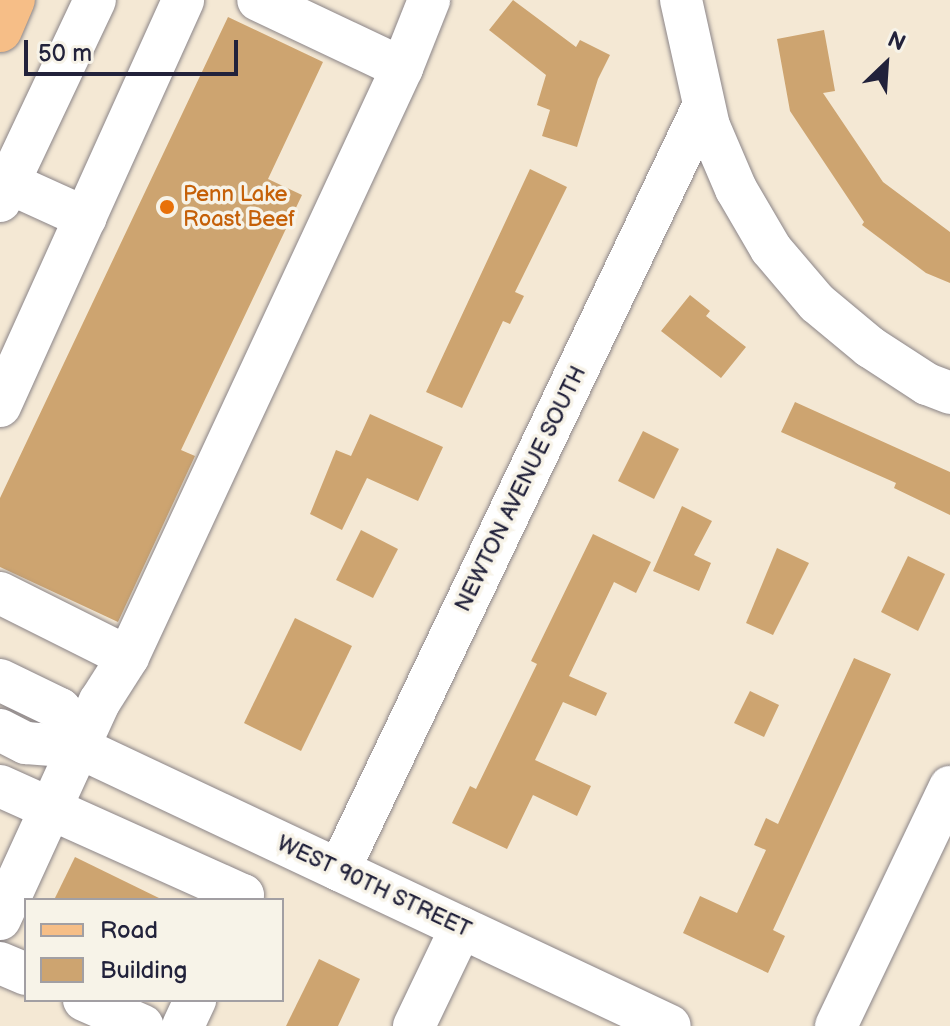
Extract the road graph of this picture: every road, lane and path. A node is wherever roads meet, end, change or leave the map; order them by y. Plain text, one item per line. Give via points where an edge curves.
1 (13, 0) edge
2 (95, 0) edge
3 (183, 0) edge
4 (258, 0) edge
5 (429, 0) edge
6 (681, 0) edge
7 (0, 30) edge
8 (402, 68) junction
9 (703, 107) junction
10 (3, 187) edge
11 (86, 218) junction
12 (950, 393) edge
13 (0, 406) edge
14 (0, 593) edge
15 (128, 657) junction
16 (0, 680) edge
17 (0, 730) edge
18 (78, 747) junction
19 (0, 786) edge
20 (950, 787) edge
21 (49, 810) junction
22 (339, 870) junction
23 (241, 898) edge
24 (0, 919) edge
25 (461, 928) junction
26 (0, 963) edge
27 (24, 973) edge
28 (89, 1002) edge
29 (194, 1002) edge
30 (143, 1026) edge
31 (183, 1026) edge
32 (414, 1026) edge
33 (670, 1026) edge
34 (836, 1026) edge

1 - 7 main road
2 - 10 street
3 - 11 street
4 - 8 street
5 - 8 street
6 - 9 street
8 - 15 street
9 - 12 street via 743,201 771,249 808,292 870,347
9 - 22 street, NEWTON AVENUE SOUTH
10 - 11 street
11 - 13 street
14 - 15 street
15 - 18 street
16 - 18 street via 60,709
17 - 18 street, WEST 90TH STREET via 26,743
18 - 21 street
18 - 22 street, WEST 90TH STREET
19 - 21 street
20 - 34 street
21 - 23 street
21 - 24 street
22 - 25 street, WEST 90TH STREET
25 - 32 street
25 - 33 street, WEST 90TH STREET
26 - 27 street
28 - 30 street
29 - 31 street

